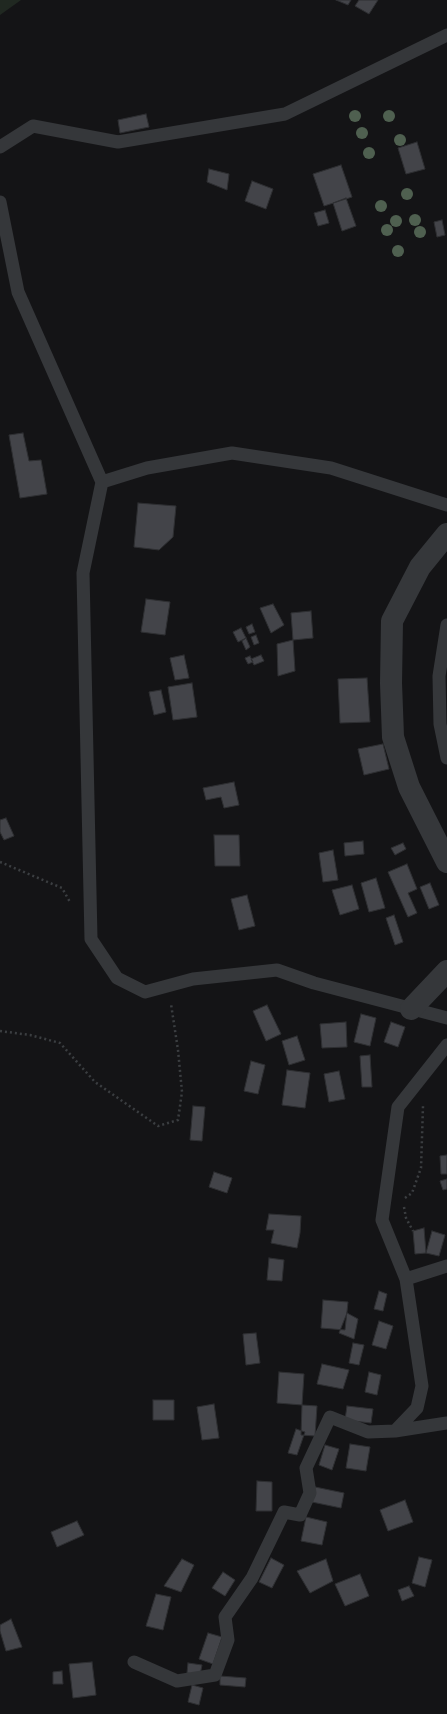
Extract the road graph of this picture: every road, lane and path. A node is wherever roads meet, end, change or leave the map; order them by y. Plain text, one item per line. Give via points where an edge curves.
1 (447, 35) edge
2 (0, 147) edge
3 (0, 202) edge
4 (102, 482) junction
5 (447, 505) edge
6 (447, 534) edge
7 (447, 626) edge
8 (447, 758) edge
9 (0, 862) edge
10 (447, 862) edge
11 (73, 907) dead end
12 (447, 971) edge
13 (168, 986) junction
14 (411, 1009) junction
15 (447, 1018) edge
16 (0, 1031) edge
17 (447, 1045) edge
18 (424, 1074) junction
19 (402, 1199) dead end
20 (404, 1206) dead end
21 (413, 1231) dead end
22 (447, 1266) edge
23 (406, 1279) junction
24 (447, 1423) edge
25 (396, 1430) junction
26 (134, 1662) dead end

1 - 2 lane via 285,114 118,142 33,126
3 - 4 lane via 18,292
4 - 5 lane via 147,468 232,453 331,468
4 - 13 lane via 83,573 91,938 117,978 145,992
6 - 10 street via 420,567 392,621 391,683 392,737 409,787
7 - 8 lane via 439,676 440,724
9 - 11 path via 62,888
12 - 14 street
13 - 14 lane via 193,979 277,970 314,983
13 - 16 path via 182,1092 178,1120 158,1126 95,1082 60,1043
14 - 15 lane
17 - 18 lane
18 - 19 path via 421,1168 412,1193
18 - 23 lane via 398,1107 382,1220
20 - 21 path via 406,1218
22 - 23 lane
23 - 25 lane via 422,1386 417,1408
24 - 25 lane
25 - 26 lane via 368,1432 330,1417 306,1468 310,1493 300,1515 284,1512 252,1578 225,1617 228,1640 215,1675 177,1681

